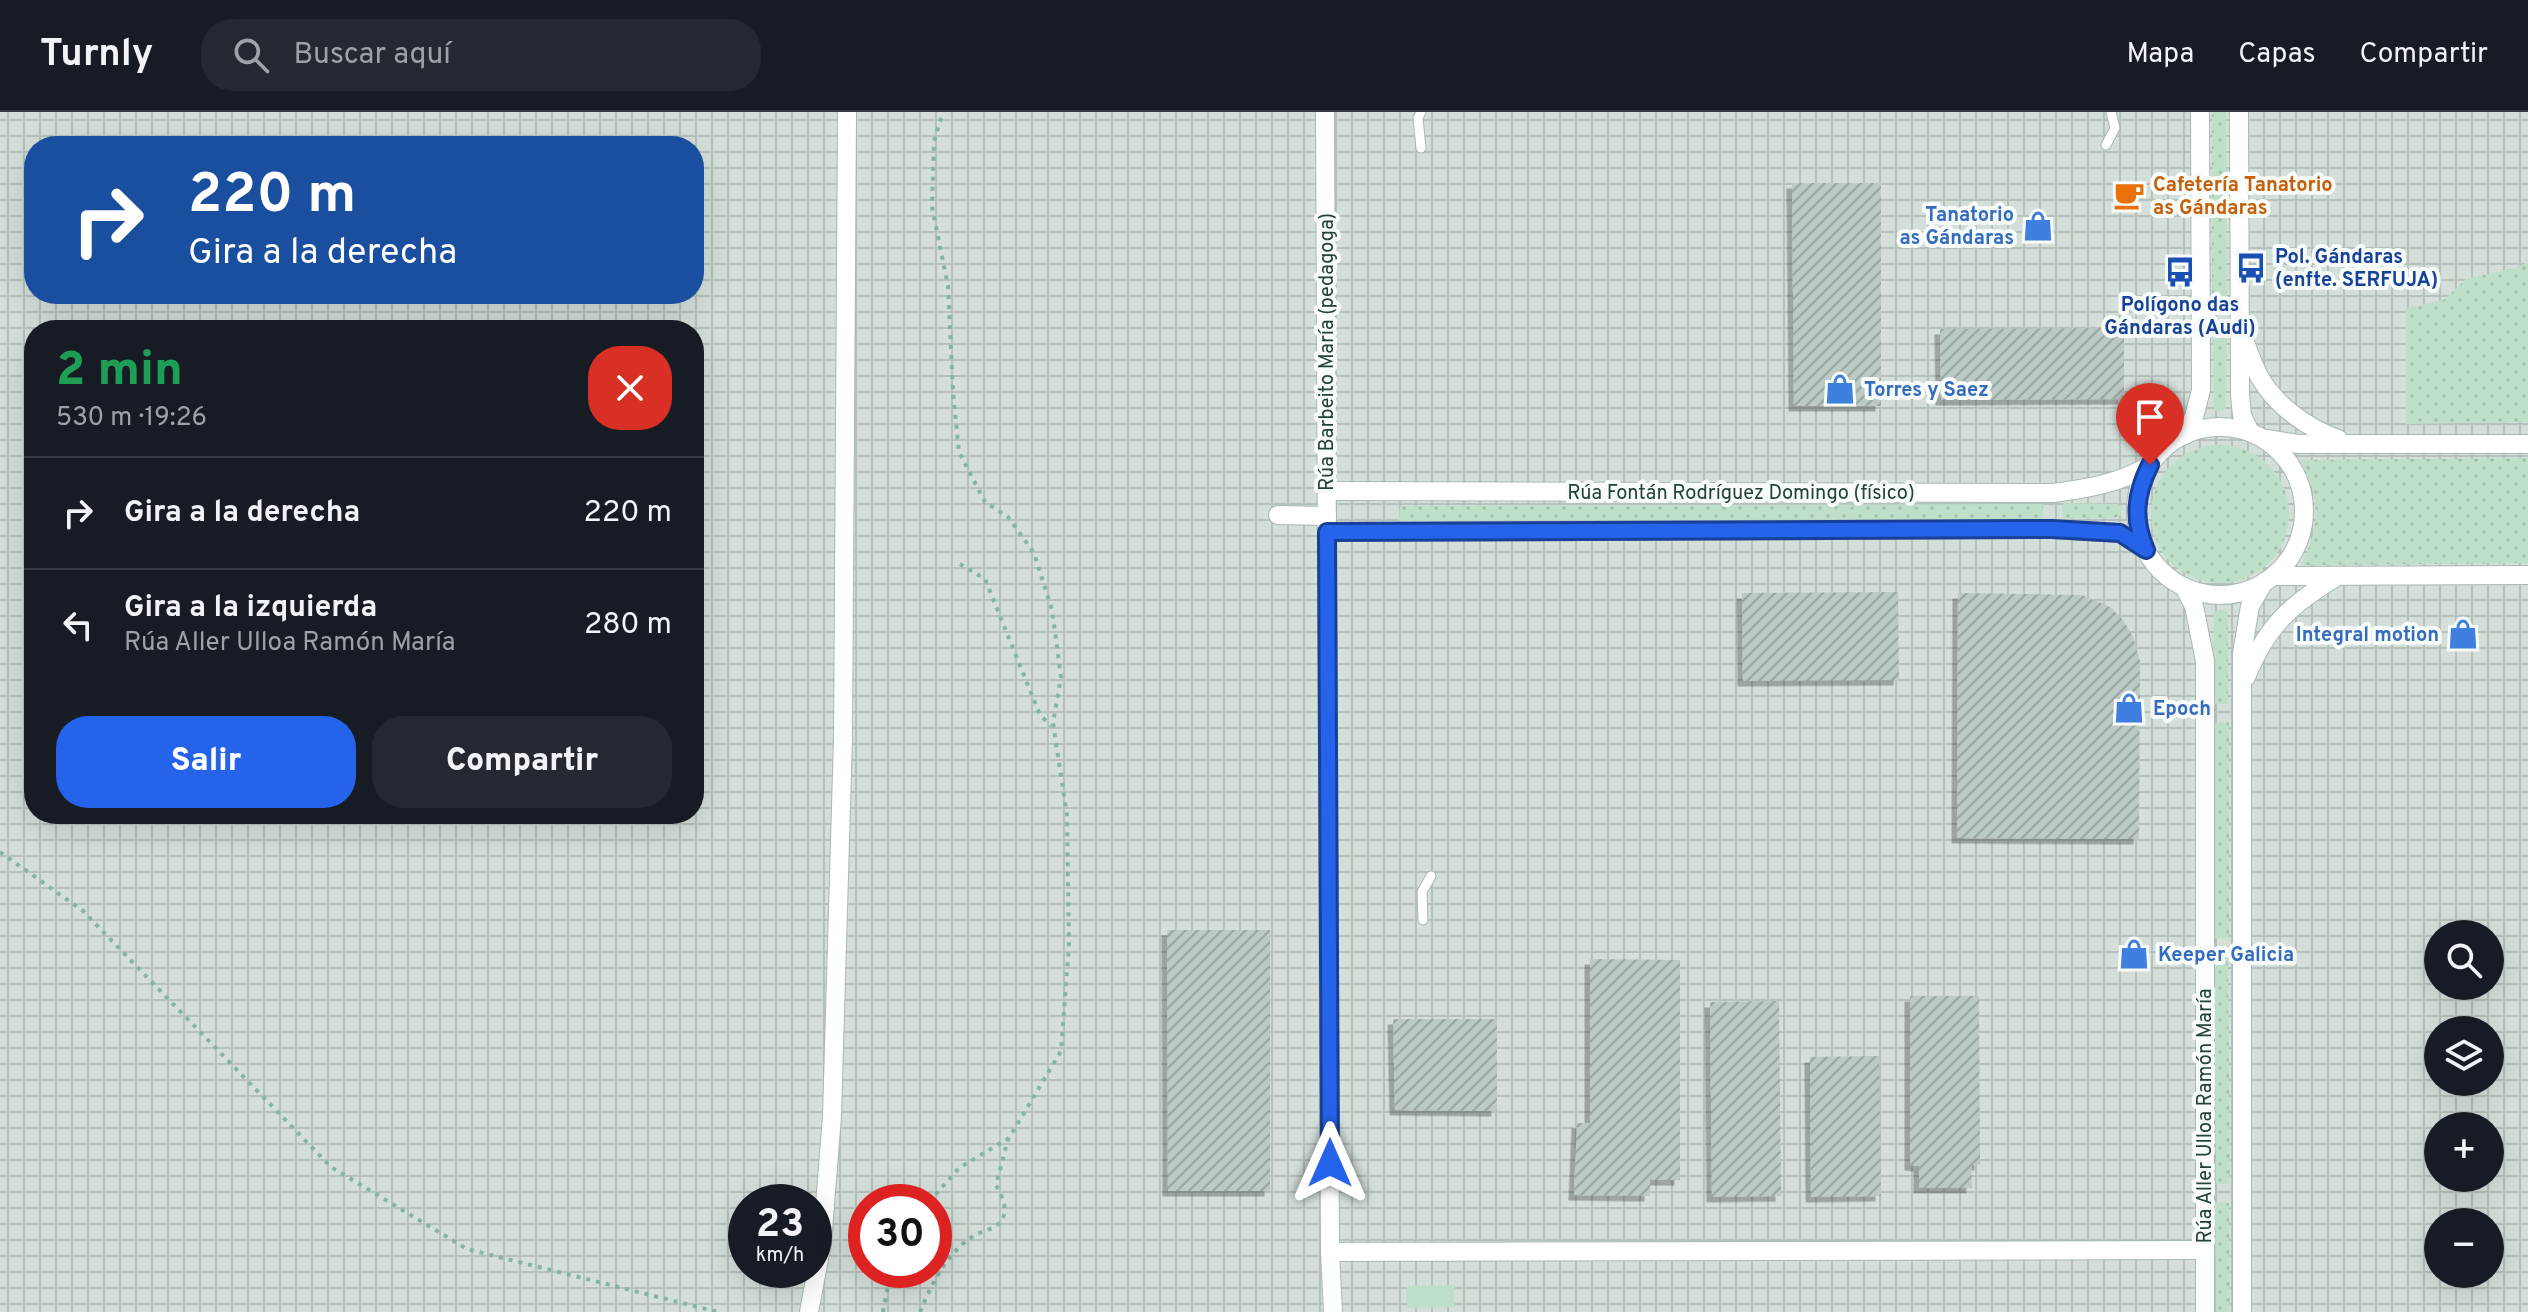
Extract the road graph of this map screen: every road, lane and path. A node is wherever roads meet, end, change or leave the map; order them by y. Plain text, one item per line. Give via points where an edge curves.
1 (847, 112) edge
2 (943, 112) edge
3 (1325, 112) edge
4 (1421, 112) edge
5 (2111, 112) edge
6 (2200, 112) edge
7 (2239, 112) edge
8 (2106, 145) dead end
9 (1421, 148) dead end
10 (2240, 328) junction
11 (2185, 435) junction
12 (2256, 435) junction
13 (2528, 444) edge
14 (2356, 445) junction
15 (2150, 465) junction
16 (1327, 491) junction
17 (1278, 515) dead end
18 (1327, 524) junction
19 (2146, 550) junction
20 (960, 564) dead end
21 (2528, 575) edge
22 (2338, 576) junction
23 (2268, 579) junction
24 (2184, 587) junction
25 (2242, 687) junction
26 (1053, 728) junction
27 (0, 852) edge
28 (1431, 876) dead end
29 (1423, 920) dead end
30 (1009, 1138) junction
31 (945, 1184) edge
32 (2205, 1250) junction
33 (1330, 1252) junction
34 (888, 1288) edge
35 (718, 1312) edge
36 (809, 1312) edge
37 (883, 1312) edge
38 (920, 1312) edge
39 (1333, 1312) edge
40 (2205, 1312) edge
41 (2242, 1312) edge

1 - 36 street via 843,738 832,1116 822,1243
2 - 26 path via 934,141 932,207 948,286 959,452 985,502 1008,517 1034,553 1052,610 1061,677
3 - 16 street, Rúa Barbeito María (pedagoga)
4 - 9 lane
5 - 8 lane via 2115,128
6 - 11 street via 2201,390
7 - 10 street
10 - 12 street via 2242,415
10 - 14 street via 2259,377 2287,411 2320,433
11 - 12 street via 2217,427
11 - 15 street
12 - 14 street via 2298,444
12 - 23 street, Rúa Aller Ulloa Ramón María via 2291,465 2304,504 2298,544
13 - 14 street
15 - 16 street, Rúa Fontán Rodríguez Domingo (físico) via 2108,485 2053,493
15 - 19 street via 2137,507
16 - 18 street, Rúa Barbeito María (pedagoga)
17 - 18 street, Rúa Fontán Rodríguez Domingo (físico)
18 - 19 street, Rúa Fontán Rodríguez Domingo (físico) via 2052,529 2120,533
18 - 33 street, Rúa Barbeito María (pedagoga)
19 - 24 street, Rúa Aller Ulloa Ramón María
20 - 26 path via 985,579 1040,715
21 - 22 street
22 - 23 street
22 - 25 street, Rúa Aller Ulloa Ramón María via 2284,614 2258,647
23 - 24 street via 2239,593 2211,594
23 - 25 street, Rúa Aller Ulloa Ramón María via 2250,606 2245,626
24 - 32 street, Rúa Aller Ulloa Ramón María via 2194,606 2205,661
25 - 41 street, Rúa Aller Ulloa Ramón María
26 - 30 path via 1067,815 1069,945 1061,1051
27 - 35 path via 83,911 331,1167 467,1249
28 - 29 lane via 1422,892
30 - 31 path via 959,1168
30 - 38 path via 996,1185 1005,1213 997,1227 958,1248 932,1282
32 - 33 street
32 - 40 street, Rúa Aller Ulloa Ramón María
33 - 39 street, Rúa Barbeito María (pedagoga)
34 - 37 path

